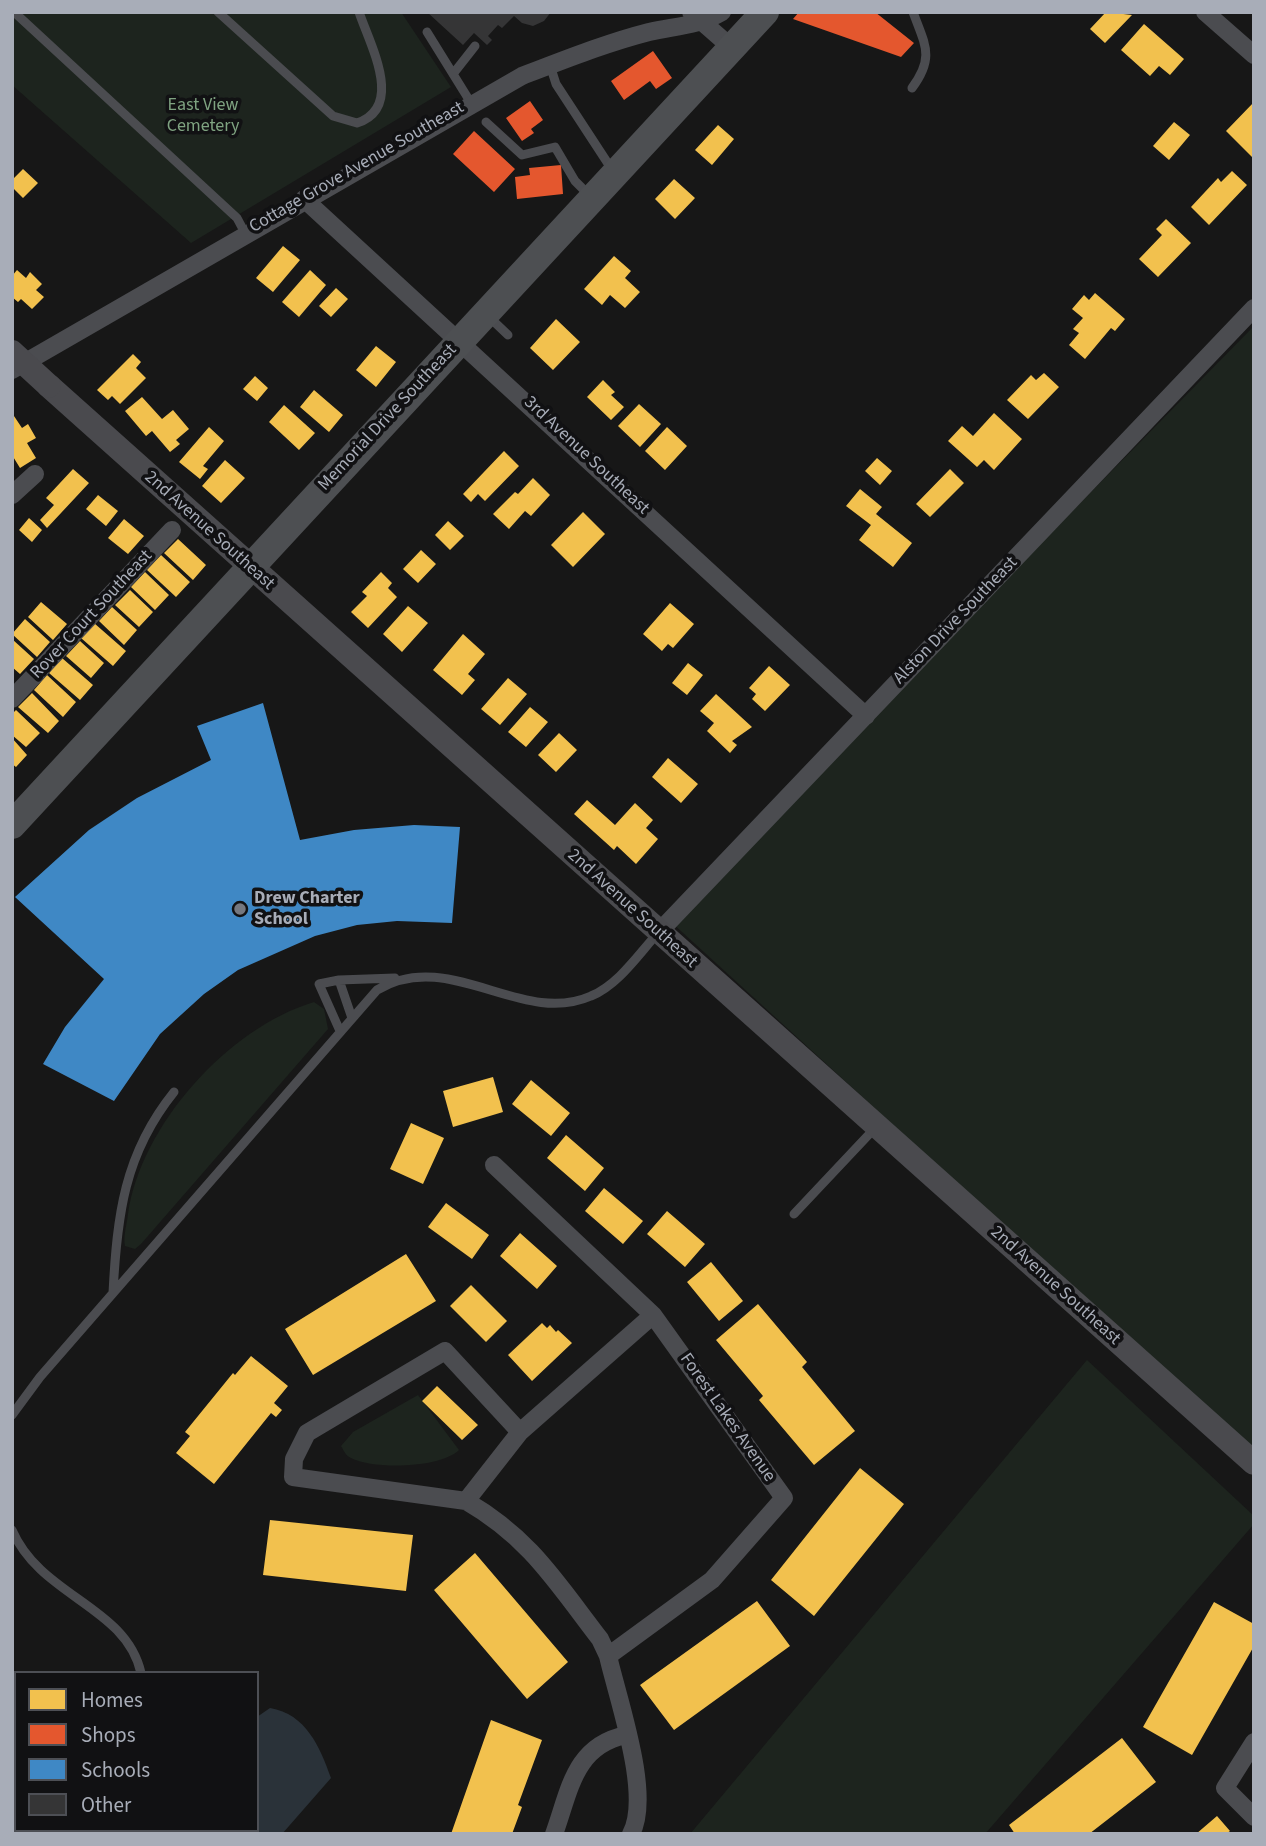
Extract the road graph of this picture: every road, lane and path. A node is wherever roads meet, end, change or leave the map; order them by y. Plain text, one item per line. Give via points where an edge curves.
1 (14, 12) edge
2 (218, 12) edge
3 (359, 12) edge
4 (722, 12) edge
5 (765, 12) edge
6 (913, 12) edge
7 (1205, 12) edge
8 (697, 18) edge
9 (427, 32) dead end
10 (475, 46) dead end
11 (732, 48) junction
12 (1254, 55) edge
13 (550, 65) junction
14 (453, 75) junction
15 (912, 88) dead end
16 (471, 103) junction
17 (486, 122) dead end
18 (617, 172) junction
19 (593, 198) junction
20 (304, 199) junction
21 (245, 233) junction
22 (1254, 308) edge
23 (485, 313) junction
24 (508, 335) dead end
25 (459, 341) junction
26 (12, 352) edge
27 (12, 370) edge
28 (35, 474) dead end
29 (12, 495) edge
30 (172, 530) dead end
31 (250, 568) junction
32 (12, 699) edge
33 (866, 716) junction
34 (15, 816) edge
35 (658, 933) junction
36 (404, 978) junction
37 (339, 980) junction
38 (352, 1018) junction
39 (340, 1031) junction
40 (174, 1092) dead end
41 (876, 1127) junction
42 (494, 1165) dead end
43 (794, 1214) dead end
44 (113, 1293) junction
45 (653, 1315) junction
46 (12, 1415) edge
47 (520, 1432) junction
48 (1254, 1464) edge
49 (466, 1501) junction
50 (12, 1530) edge
51 (608, 1656) junction
52 (140, 1671) edge
53 (626, 1735) junction
54 (1252, 1751) edge
55 (1254, 1817) edge
56 (554, 1834) edge
57 (631, 1834) edge

1 - 21 lane via 237,218
2 - 3 lane via 333,116 357,122 375,113 383,85
4 - 8 street, Cottage Grove Avenue Southeast
5 - 11 main road, Memorial Drive Southeast
6 - 15 lane via 927,60
7 - 12 street
8 - 11 street
8 - 13 street, Cottage Grove Avenue Southeast
9 - 14 lane
10 - 14 lane
11 - 18 main road, Memorial Drive Southeast
13 - 16 street, Cottage Grove Avenue Southeast
13 - 18 lane via 556,84
14 - 16 lane
16 - 20 street, Cottage Grove Avenue Southeast
17 - 19 lane via 522,155 555,147 575,181
18 - 19 main road, Memorial Drive Southeast
19 - 23 main road, Memorial Drive Southeast via 573,225
20 - 21 street, Cottage Grove Avenue Southeast
20 - 25 street, 3rd Avenue Southeast
21 - 27 street, Cottage Grove Avenue Southeast
22 - 33 street, Alston Drive Southeast
23 - 24 lane
23 - 25 main road, Memorial Drive Southeast
25 - 31 main road, Memorial Drive Southeast
25 - 33 street, 3rd Avenue Southeast
26 - 31 street, 2nd Avenue Southeast, bridge
28 - 29 street
30 - 32 street, Rover Court Southeast
31 - 34 main road, Memorial Drive Southeast
31 - 35 street, 2nd Avenue Southeast
33 - 35 street, Alston Drive Southeast
35 - 36 lane via 606,987 563,1003 514,996 454,979
35 - 41 street, 2nd Avenue Southeast
36 - 37 lane
36 - 38 lane via 377,990
37 - 38 lane
37 - 39 lane via 319,984
38 - 39 lane
39 - 44 lane
40 - 44 lane via 138,1147 129,1172 117,1233
41 - 43 lane
41 - 48 street, 2nd Avenue Southeast
42 - 45 street, Forest Lakes Avenue
44 - 46 lane
45 - 47 street
45 - 51 street, Forest Lakes Avenue via 784,1498 712,1580
47 - 49 street
47 - 49 street via 445,1351 307,1433 294,1459 293,1476
49 - 51 street via 499,1520 527,1545 600,1639
50 - 52 lane via 44,1576 110,1622 127,1642
51 - 53 street
53 - 56 street via 609,1738 579,1764
53 - 57 street via 639,1803 638,1821
54 - 55 street via 1225,1788

